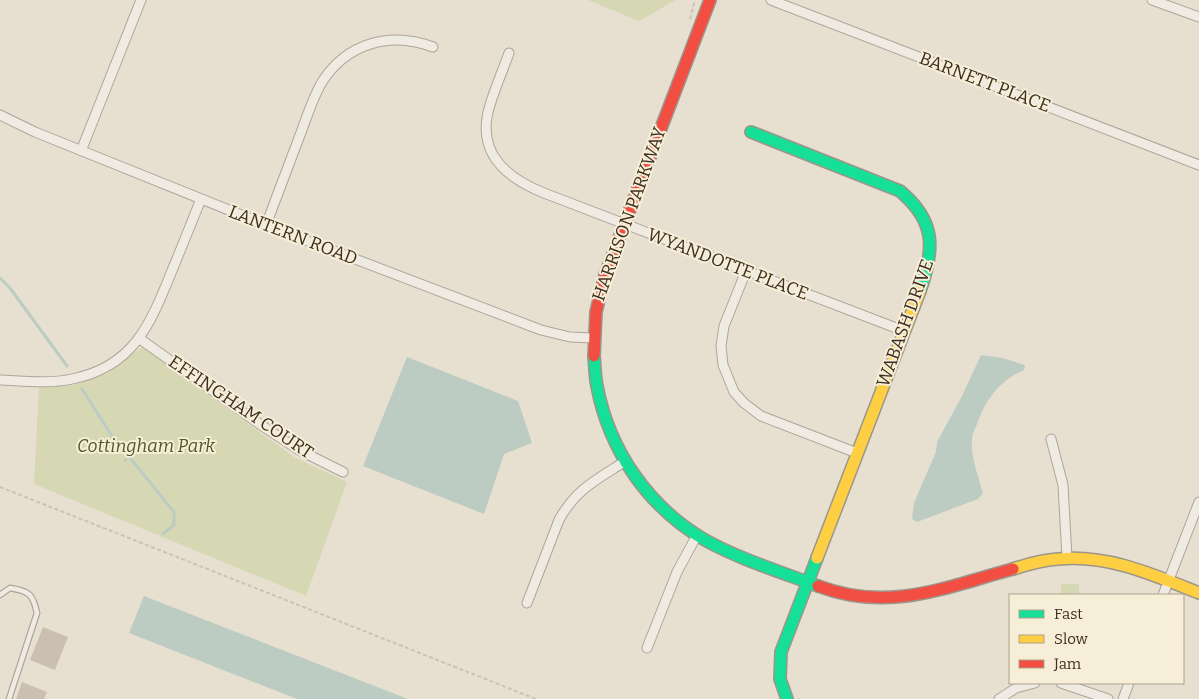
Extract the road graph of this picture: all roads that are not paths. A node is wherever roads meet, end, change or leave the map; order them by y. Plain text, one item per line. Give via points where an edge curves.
1 (141, 0) edge
2 (710, 0) edge
3 (771, 0) edge
4 (1152, 0) edge
5 (1199, 17) edge
6 (433, 47) dead end
7 (509, 54) dead end
8 (0, 115) edge
9 (751, 132) dead end
10 (80, 151) junction
11 (1199, 165) edge
12 (201, 199) junction
13 (624, 224) junction
14 (266, 225) junction
15 (746, 271) junction
16 (904, 331) junction
17 (140, 338) junction
18 (592, 338) junction
19 (0, 380) edge
20 (1051, 439) dead end
21 (857, 453) junction
22 (624, 462) junction
23 (343, 472) dead end
24 (1199, 502) edge
25 (697, 535) junction
26 (1067, 558) junction
27 (807, 581) junction
28 (1169, 581) junction
29 (1199, 593) edge
30 (1163, 594) edge
31 (0, 595) edge
32 (527, 603) dead end
33 (647, 648) dead end
34 (1031, 684) edge
35 (1064, 684) edge
36 (1130, 684) edge
37 (9, 699) edge
38 (787, 699) edge
39 (1000, 699) edge
40 (1108, 699) edge
41 (1123, 699) edge

1 - 10 street
2 - 13 street, HARRISON PARKWAY
3 - 11 street, BARNETT PLACE
4 - 5 street
6 - 14 street via 410,40 384,40 354,50 330,72 316,94
7 - 13 street, WYANDOTTE PLACE via 486,122 488,141 497,162 522,184
8 - 10 street, LANTERN ROAD
9 - 16 street, WABASH DRIVE via 894,189 907,196 920,211 929,231 931,253
10 - 12 street, LANTERN ROAD
12 - 14 street, LANTERN ROAD
12 - 17 street via 156,310
13 - 15 street, WYANDOTTE PLACE
13 - 18 street, HARRISON PARKWAY via 600,288
14 - 18 street, LANTERN ROAD via 541,330
15 - 16 street, WYANDOTTE PLACE
15 - 21 street via 722,335 723,365 734,392 761,416
16 - 21 street, WABASH DRIVE
17 - 19 street via 110,364 78,378
17 - 23 street, EFFINGHAM COURT via 261,425 299,450
18 - 22 street, HARRISON PARKWAY via 593,364 602,411
20 - 26 street via 1063,485
21 - 27 street, WABASH DRIVE
22 - 25 street, HARRISON PARKWAY via 663,509
22 - 32 street via 583,488 569,503 559,520
24 - 28 street
25 - 27 street, HARRISON PARKWAY via 735,554
25 - 33 street via 677,572
26 - 27 street, HARRISON PARKWAY via 1038,562 899,598 849,596
26 - 28 street, HARRISON PARKWAY via 1117,563
27 - 38 street, WABASH DRIVE via 780,655 780,677
28 - 29 street, HARRISON PARKWAY
28 - 30 street
31 - 37 lane via 10,588 24,590 34,599 37,613
34 - 39 street via 1016,688
35 - 40 street
36 - 41 street

